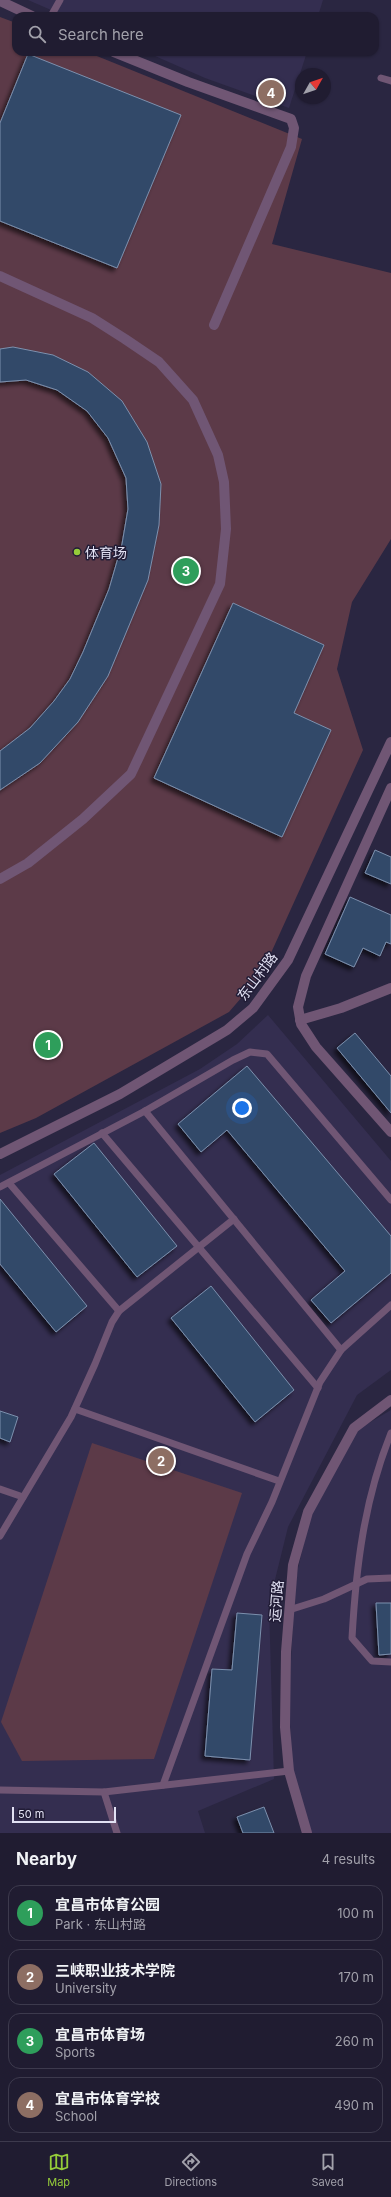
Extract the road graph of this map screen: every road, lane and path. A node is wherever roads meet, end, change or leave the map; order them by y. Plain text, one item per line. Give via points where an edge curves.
1 (60, 0) edge
2 (0, 1) edge
3 (23, 12) edge
4 (53, 12) edge
5 (124, 56) edge
6 (381, 78) dead end
7 (391, 81) edge
8 (0, 276) edge
9 (214, 325) dead end
10 (391, 742) edge
11 (391, 788) edge
12 (0, 879) edge
13 (391, 988) edge
14 (300, 1020) junction
15 (145, 1111) junction
16 (391, 1132) edge
17 (102, 1133) junction
18 (0, 1154) edge
19 (9, 1183) junction
20 (0, 1187) edge
21 (391, 1200) edge
22 (234, 1219) junction
23 (199, 1247) junction
24 (391, 1305) edge
25 (119, 1311) junction
26 (341, 1350) junction
27 (318, 1388) junction
28 (391, 1400) edge
29 (75, 1409) junction
30 (391, 1433) edge
31 (279, 1481) junction
32 (0, 1489) edge
33 (23, 1497) junction
34 (0, 1536) edge
35 (391, 1578) edge
36 (355, 1585) junction
37 (289, 1610) junction
38 (391, 1662) edge
39 (289, 1771) junction
40 (163, 1785) junction
41 (0, 1790) edge
42 (104, 1792) junction
43 (117, 1833) edge
44 (307, 1833) edge

1 - 4 lane
2 - 3 street
5 - 9 street via 291,119 294,128 291,147
6 - 7 lane
8 - 12 street via 92,318 125,339 158,362 193,400 218,455 224,482 226,529 220,584 131,774 83,819 28,863
10 - 18 street, 东山村路 via 288,960 253,1008 226,1030 120,1094
11 - 14 street via 306,976 298,1007
13 - 14 street via 341,1008
14 - 16 street via 316,1047
15 - 17 lane
15 - 21 lane via 232,1060 250,1052 267,1054
15 - 22 lane
17 - 19 lane
17 - 23 lane
19 - 20 lane
19 - 25 lane
22 - 23 lane
22 - 26 lane
23 - 25 lane
23 - 27 lane
24 - 26 lane
25 - 29 lane
26 - 27 lane
27 - 31 lane
28 - 37 street, 运河路 via 354,1428 308,1512 293,1565
29 - 31 lane
29 - 33 lane
30 - 36 lane via 369,1495
31 - 40 lane via 247,1554
32 - 33 lane
33 - 34 lane
35 - 36 lane via 367,1580
36 - 37 lane via 324,1599
36 - 38 lane via 352,1638 372,1661
37 - 39 street, 运河路 via 285,1712
39 - 40 lane
39 - 44 street, 运河路
40 - 42 lane
41 - 42 lane
42 - 43 lane

